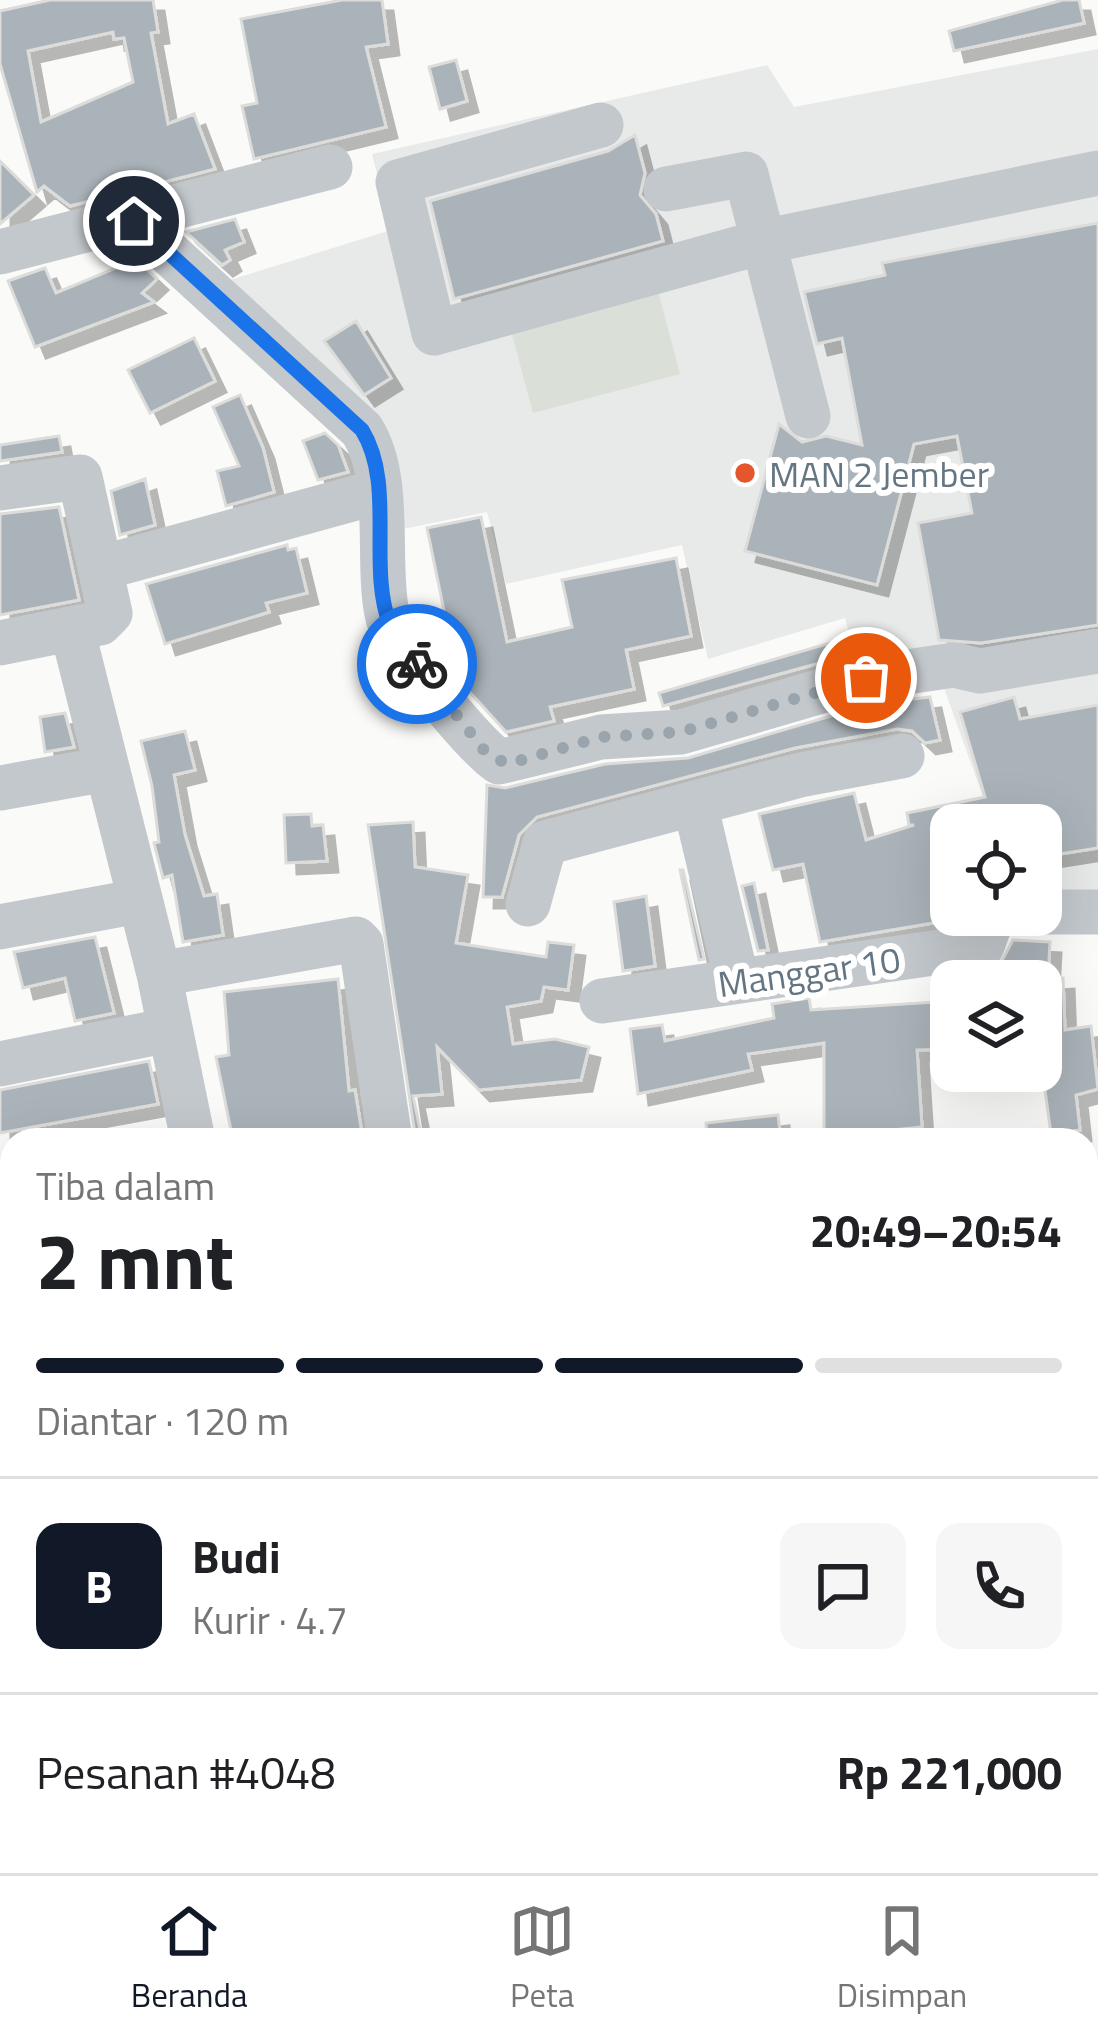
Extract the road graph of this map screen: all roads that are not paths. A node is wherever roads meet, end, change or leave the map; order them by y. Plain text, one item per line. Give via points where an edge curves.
1 (601, 125) dead end
2 (330, 167) dead end
3 (1098, 173) edge
4 (666, 189) dead end
5 (134, 221) junction
6 (762, 242) junction
7 (0, 252) edge
8 (808, 416) dead end
9 (0, 488) edge
10 (377, 493) junction
11 (101, 568) junction
12 (72, 628) junction
13 (0, 643) edge
14 (1098, 651) edge
15 (902, 756) dead end
16 (106, 769) junction
17 (0, 788) edge
18 (695, 805) junction
19 (139, 901) junction
20 (528, 904) dead end
21 (1062, 912) edge
22 (1098, 912) edge
23 (0, 927) edge
24 (985, 936) edge
25 (159, 974) junction
26 (736, 981) junction
27 (602, 1001) dead end
28 (170, 1030) junction
29 (0, 1064) edge
30 (190, 1128) edge
31 (389, 1128) edge

1 - 6 street via 398,182 434,333
2 - 5 street
3 - 6 street
4 - 6 street via 742,171
5 - 7 street
5 - 10 street via 362,430
6 - 8 street
9 - 11 street via 80,476
10 - 11 street
10 - 14 street via 395,637 487,754 508,764 601,737 681,732 866,678 954,664 980,671
11 - 12 street via 108,618
12 - 13 street
12 - 16 street
15 - 18 street
16 - 17 street
16 - 19 street
18 - 20 street via 541,845
18 - 26 street
19 - 23 street
19 - 25 street
21 - 22 street
24 - 26 street, Manggar 10 via 982,946
25 - 28 street
25 - 31 street via 356,939
26 - 27 street, Manggar 10
28 - 29 street
28 - 30 street

